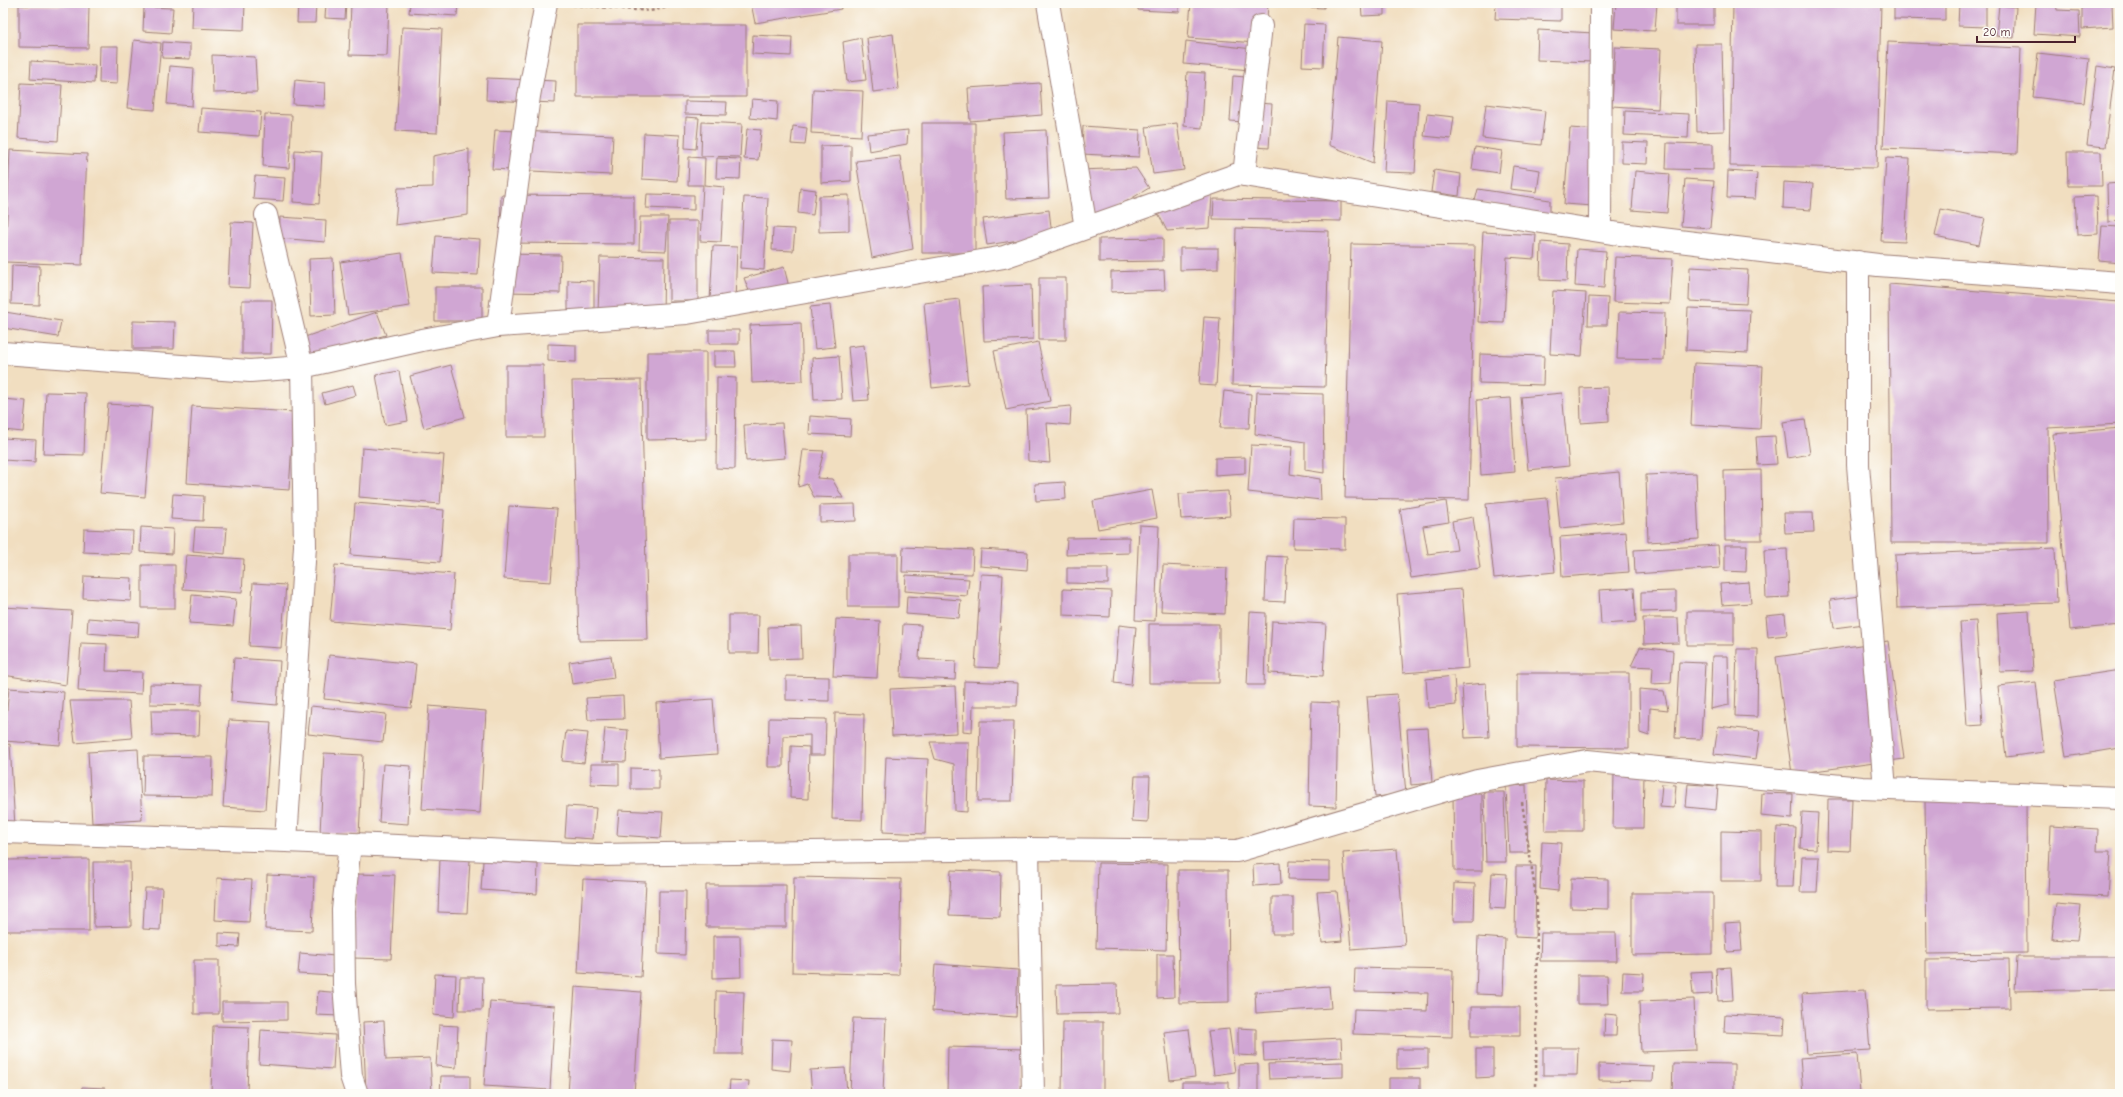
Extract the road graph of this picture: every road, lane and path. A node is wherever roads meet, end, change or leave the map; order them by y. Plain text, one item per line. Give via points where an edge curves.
1 (546, 3) edge
2 (688, 3) edge
3 (1048, 3) edge
4 (1601, 3) edge
5 (1261, 26) dead end
6 (1244, 175) junction
7 (266, 215) dead end
8 (1086, 228) junction
9 (1600, 231) junction
10 (1858, 262) junction
11 (2120, 283) edge
12 (498, 326) junction
13 (3, 353) edge
14 (302, 367) junction
15 (1518, 774) junction
16 (1885, 789) junction
17 (2120, 798) edge
18 (3, 832) edge
19 (286, 840) junction
20 (350, 844) junction
21 (1028, 849) junction
22 (357, 1094) edge
23 (1033, 1094) edge
24 (1536, 1094) edge

1 - 2 path via 650,11
1 - 12 street via 529,96
3 - 8 street
4 - 9 street
5 - 6 street
6 - 8 street via 1238,174
6 - 9 street
7 - 14 street
8 - 12 street via 1004,257 695,312
9 - 10 street
10 - 11 street
10 - 16 street via 1858,465
12 - 14 street
13 - 14 street via 250,371
14 - 19 street via 305,546
15 - 16 street via 1587,761
15 - 21 street via 1477,781 1237,851
15 - 24 path via 1537,904
16 - 17 street
18 - 19 street
19 - 20 street
20 - 21 street via 597,855
20 - 22 street via 343,910 344,984 351,1076
21 - 23 street

